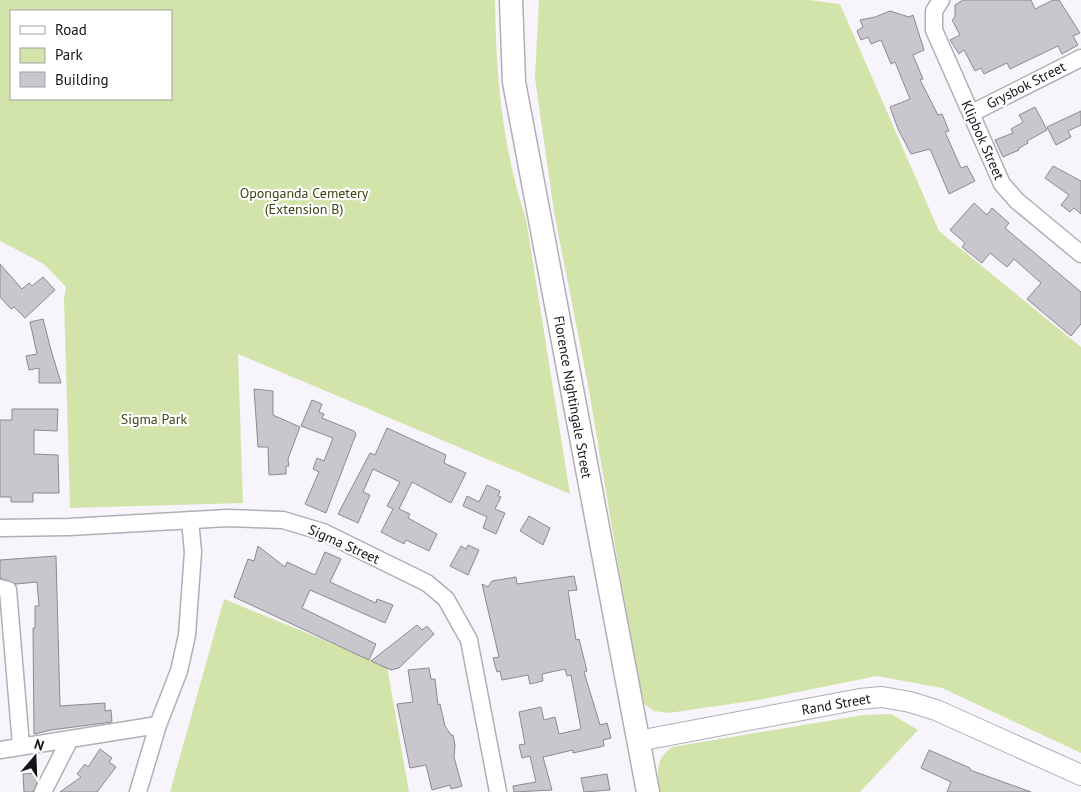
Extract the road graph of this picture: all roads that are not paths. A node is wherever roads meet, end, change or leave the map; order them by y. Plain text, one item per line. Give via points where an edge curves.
1 (511, 0) edge
2 (942, 0) edge
3 (1081, 58) edge
4 (972, 113) junction
5 (1080, 249) edge
6 (190, 520) junction
7 (0, 528) edge
8 (0, 588) edge
9 (158, 725) junction
10 (70, 739) junction
11 (638, 741) junction
12 (21, 745) junction
13 (0, 750) edge
14 (1081, 775) edge
15 (43, 792) edge
16 (138, 792) edge
17 (498, 792) edge
18 (648, 792) edge

1 - 11 main road, Florence Nightingale Street via 514,82
2 - 4 street, Klipbok Street via 934,11 934,30
3 - 4 street, Grysbok Street
4 - 5 street, Klipbok Street via 1007,192
6 - 7 street, Sigma Street
6 - 9 street via 193,552 187,635 179,671
6 - 17 street, Sigma Street via 264,518 301,525 323,532 427,583 446,599 469,640
8 - 12 street via 8,590
9 - 10 street
9 - 16 street
10 - 12 street
10 - 15 street
11 - 14 street, Rand Street via 882,697 936,710
11 - 18 main road, Florence Nightingale Street
12 - 13 street

